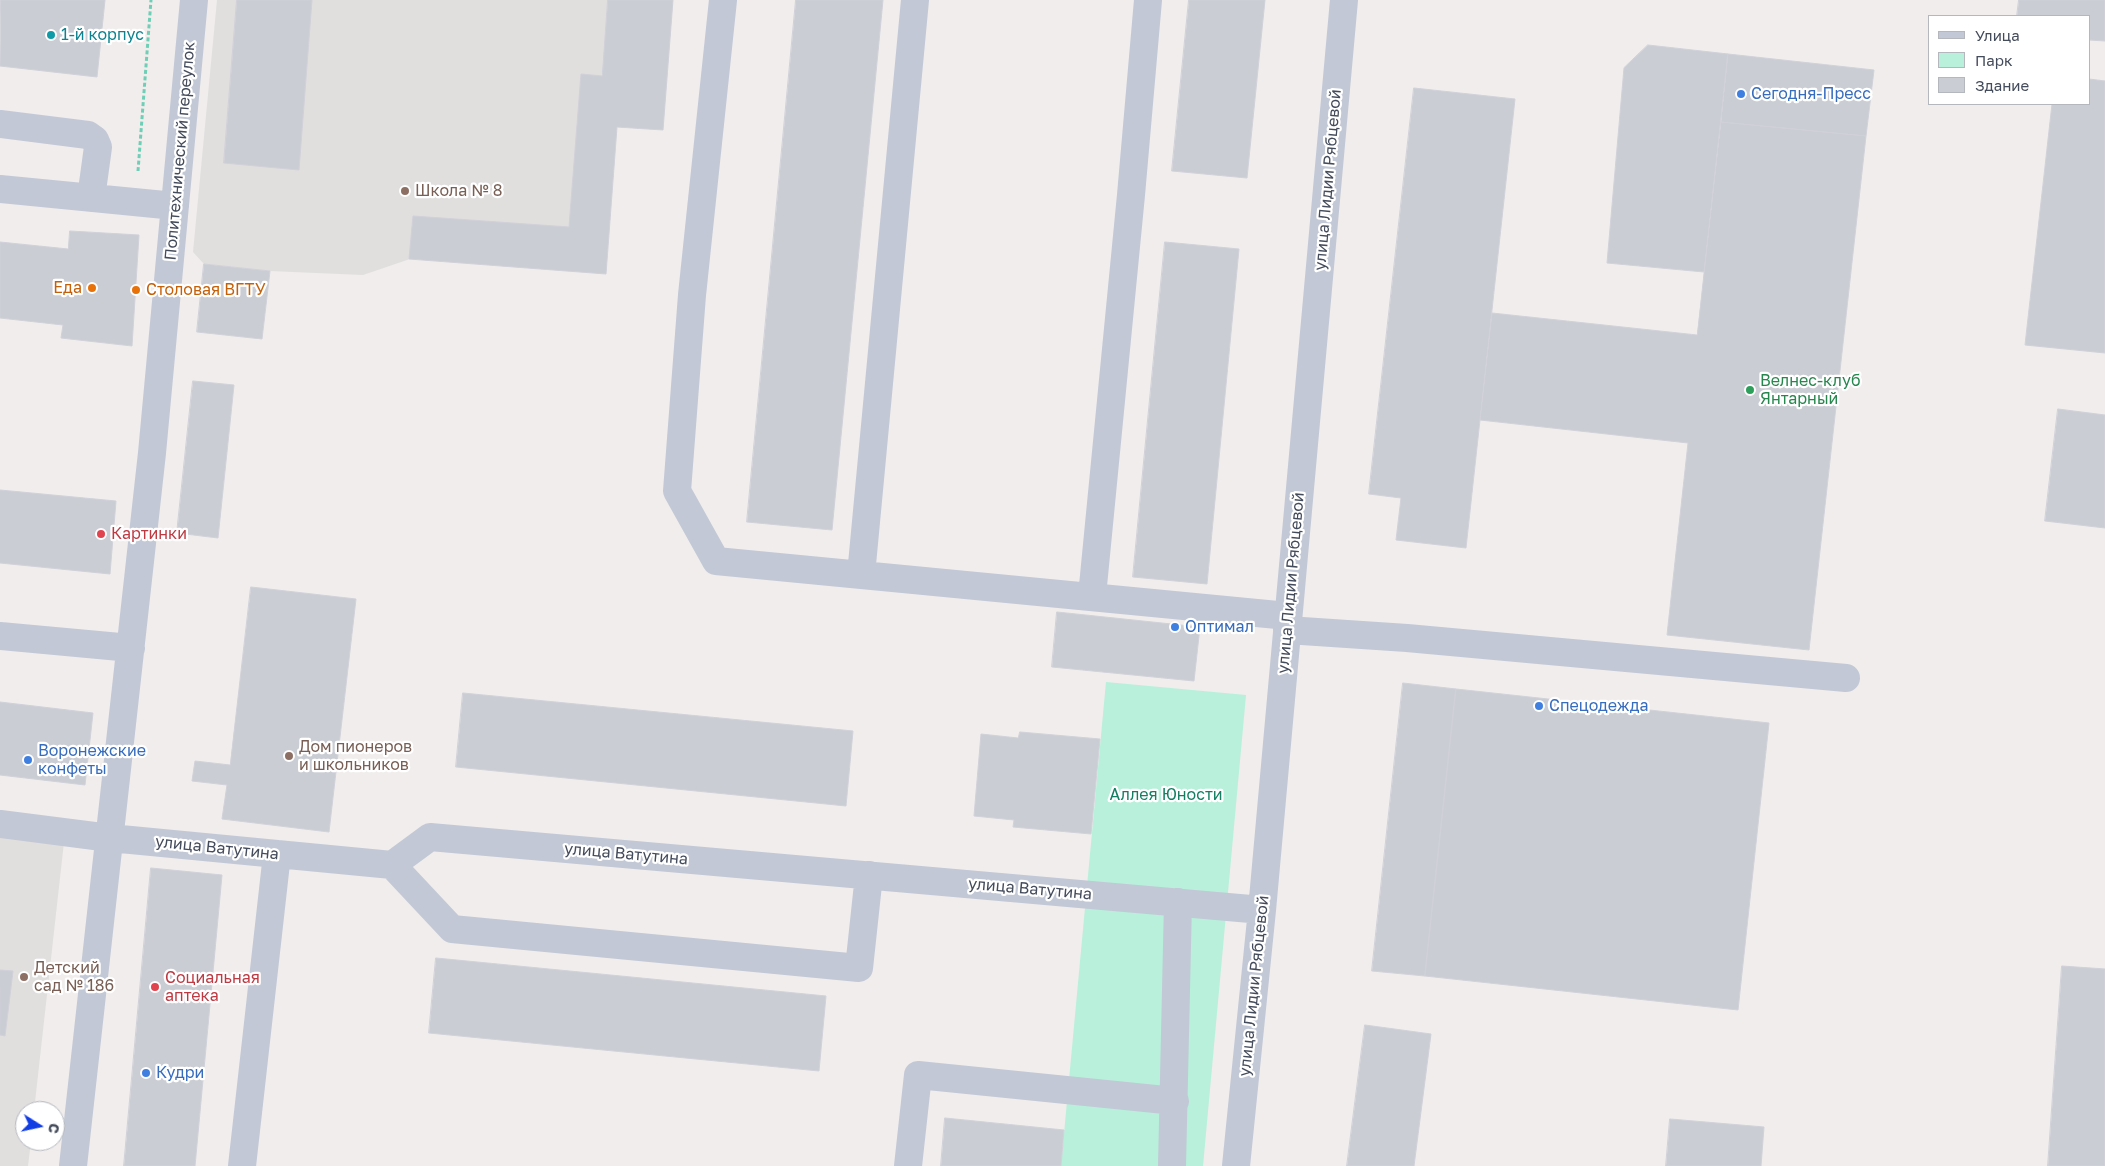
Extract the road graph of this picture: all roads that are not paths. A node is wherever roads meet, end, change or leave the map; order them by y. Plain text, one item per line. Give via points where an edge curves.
1 (194, 0) edge
2 (723, 0) edge
3 (915, 0) edge
4 (1148, 0) edge
5 (1344, 0) edge
6 (0, 124) edge
7 (0, 189) edge
8 (91, 198) junction
9 (175, 206) junction
10 (861, 575) junction
11 (1092, 596) junction
12 (1287, 623) junction
13 (0, 636) edge
14 (130, 648) junction
15 (1846, 678) dead end
16 (0, 824) edge
17 (110, 838) junction
18 (277, 854) junction
19 (392, 865) junction
20 (869, 875) junction
21 (1178, 902) junction
22 (1262, 910) junction
23 (1175, 1101) junction
24 (73, 1166) edge
25 (242, 1166) edge
26 (908, 1166) edge
27 (1172, 1166) edge
28 (1236, 1166) edge

1 - 9 street, Политехнический переулок
2 - 10 street via 692,295 677,491 716,561
3 - 10 street
4 - 11 street
5 - 12 street, улица Лидии Рябцевой
6 - 8 street via 93,138 98,147
7 - 8 street
8 - 9 street
9 - 14 street, Политехнический переулок
10 - 11 street
11 - 12 street
12 - 15 street via 1407,638
12 - 22 street, улица Лидии Рябцевой
13 - 14 street
14 - 17 street, Политехнический переулок
16 - 17 street, улица Ватутина
17 - 18 street, улица Ватутина
17 - 24 street, Политехнический переулок
18 - 19 street, улица Ватутина
18 - 25 street
19 - 20 street, улица Ватутина via 430,837
19 - 20 street via 452,929 859,968
20 - 21 street, улица Ватутина
21 - 22 street, улица Ватутина
21 - 23 street
22 - 28 street, улица Лидии Рябцевой
23 - 26 street via 918,1075
23 - 27 street

